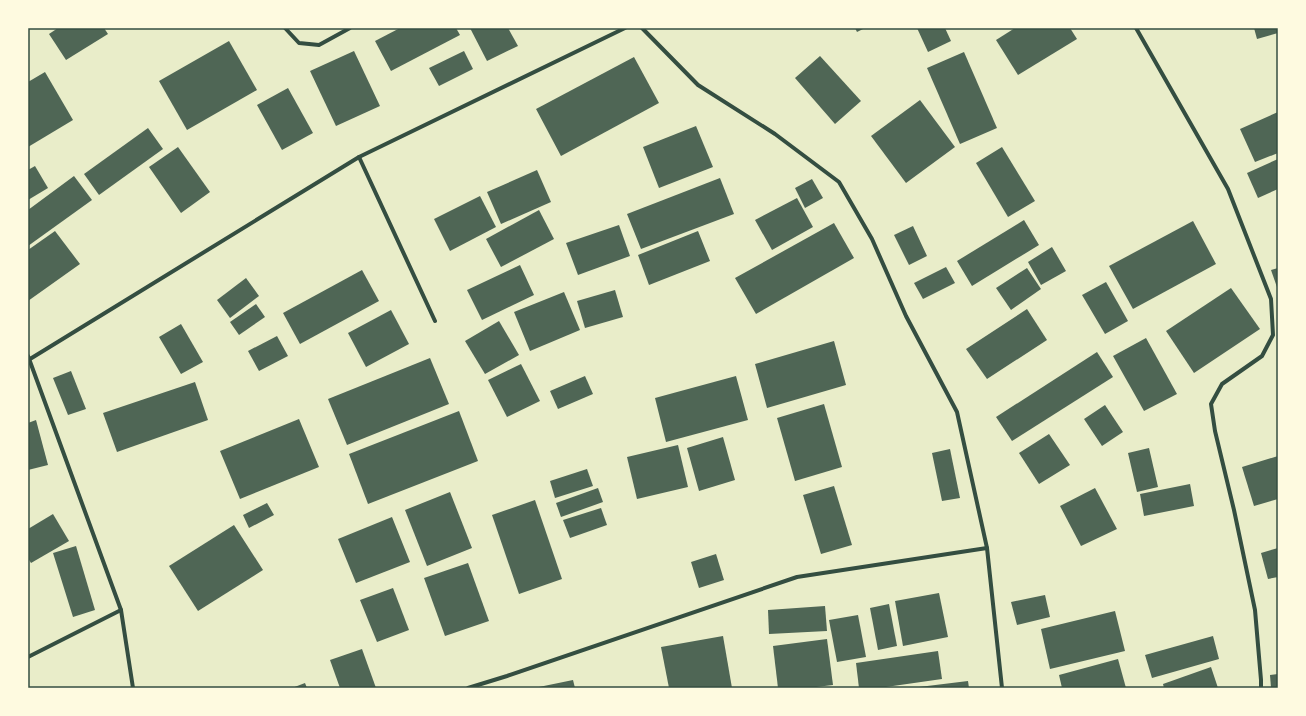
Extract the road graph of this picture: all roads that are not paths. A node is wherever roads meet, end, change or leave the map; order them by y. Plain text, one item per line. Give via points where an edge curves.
1 (284, 28) edge
2 (350, 28) edge
3 (625, 28) edge
4 (642, 28) edge
5 (1136, 28) edge
6 (359, 157) junction
7 (434, 321) dead end
8 (29, 358) edge
9 (986, 548) junction
10 (121, 610) junction
11 (28, 657) edge
12 (133, 688) edge
13 (468, 688) edge
14 (1002, 688) edge
15 (1261, 688) edge

1 - 2 street via 299,43 319,45
3 - 6 street
4 - 9 street via 698,85 775,134 840,182 872,239 906,316 957,412
5 - 15 street via 1228,189 1270,299 1273,335 1262,356 1222,384 1211,404 1255,610
6 - 7 street
6 - 8 street
8 - 10 street
9 - 13 street via 797,577
9 - 14 street
10 - 11 street
10 - 12 street

